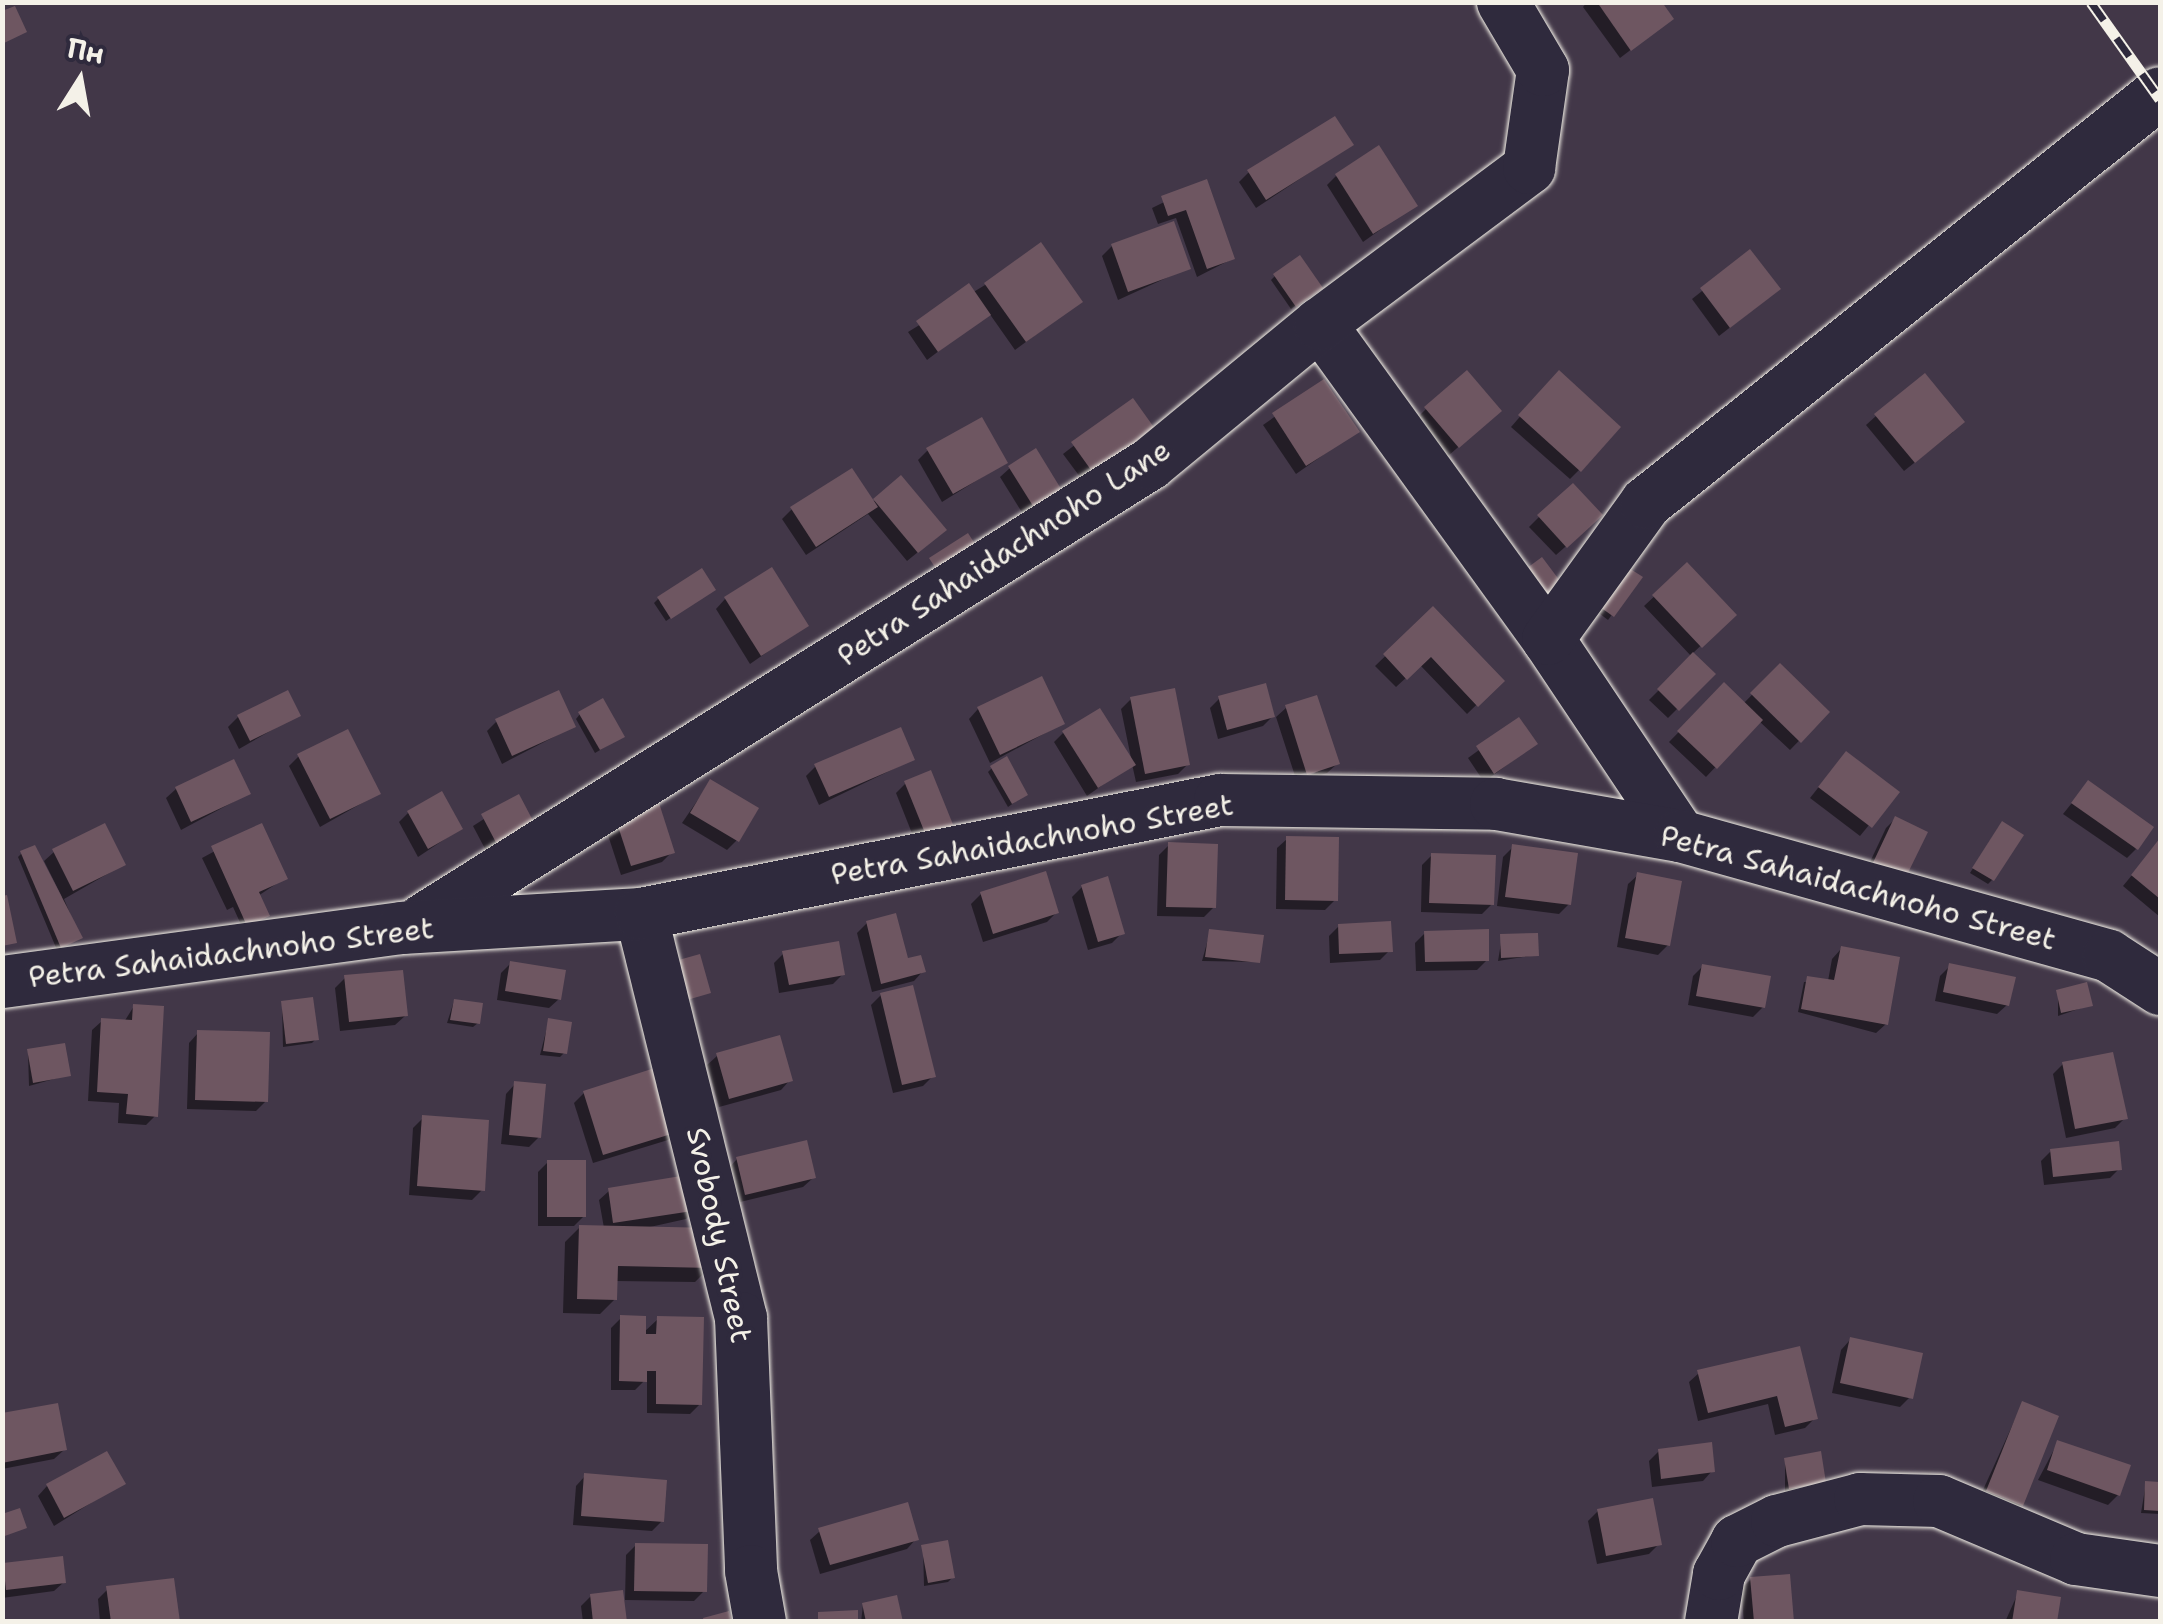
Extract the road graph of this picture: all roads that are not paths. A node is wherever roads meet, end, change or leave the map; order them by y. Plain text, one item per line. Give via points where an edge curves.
1 (1503, 2) edge
2 (2160, 93) edge
3 (1320, 324) junction
4 (1548, 639) junction
5 (1680, 836) junction
6 (641, 914) junction
7 (404, 928) junction
8 (2, 982) edge
9 (2160, 989) edge
10 (2160, 1571) edge
11 (760, 1622) edge
12 (1711, 1622) edge

1 - 3 street, Petra Sahaidachnoho Lane via 1544,70 1529,168
2 - 4 street via 1646,502
3 - 4 street
3 - 7 street, Petra Sahaidachnoho Lane via 1150,464 453,906
4 - 5 street
5 - 6 street, Petra Sahaidachnoho Street via 1496,804 1220,800
5 - 9 street, Petra Sahaidachnoho Street via 2108,956
6 - 7 street, Petra Sahaidachnoho Street
6 - 11 street, Svobody Street via 744,1336 752,1571
7 - 8 street, Petra Sahaidachnoho Street
10 - 12 street via 2076,1559 1940,1501 1860,1498 1777,1520 1737,1542 1719,1574

